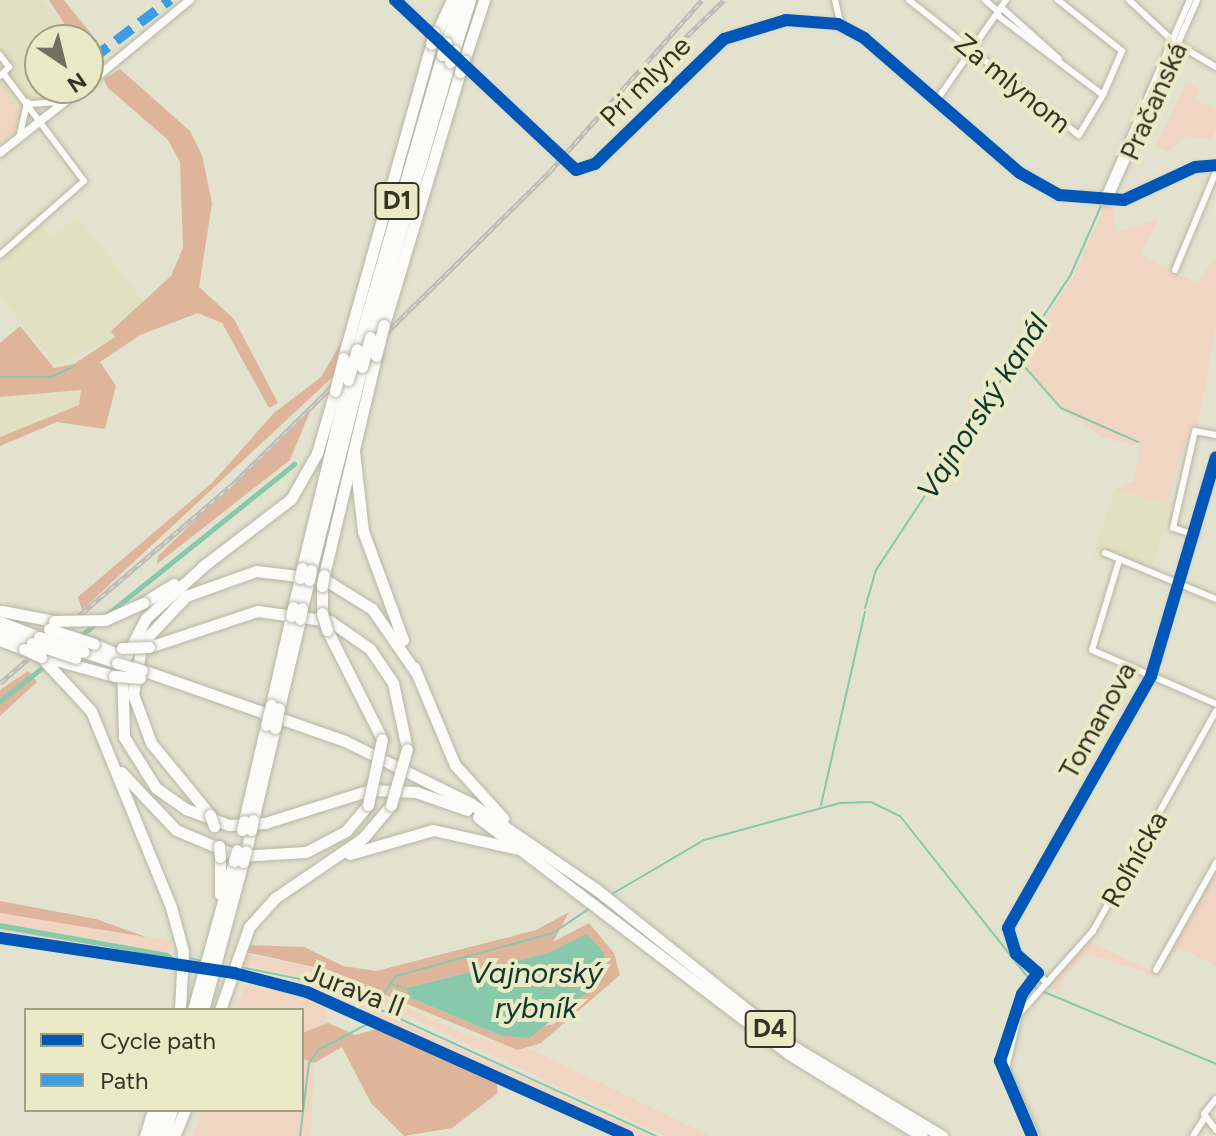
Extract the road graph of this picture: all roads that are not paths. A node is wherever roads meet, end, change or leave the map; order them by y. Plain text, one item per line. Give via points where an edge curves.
1 (192, 0) edge
2 (395, 0) edge
3 (441, 0) edge
4 (452, 0) edge
5 (460, 0) edge
6 (470, 0) edge
7 (484, 0) edge
8 (835, 0) edge
9 (909, 0) edge
10 (985, 0) edge
11 (1006, 0) edge
12 (1058, 0) edge
13 (1129, 0) edge
14 (1190, 0) edge
15 (1197, 0) edge
16 (999, 12) junction
17 (841, 25) junction
18 (434, 36) junction
19 (1176, 44) junction
20 (974, 52) junction
21 (448, 53) junction
22 (0, 55) edge
23 (1216, 67) edge
24 (104, 71) edge
25 (2, 75) edge
26 (1103, 95) junction
27 (24, 99) edge
28 (937, 100) junction
29 (27, 104) edge
30 (28, 104) edge
31 (33, 104) edge
32 (53, 104) edge
33 (63, 104) edge
34 (41, 121) junction
35 (19, 139) junction
36 (0, 153) edge
37 (1216, 165) edge
38 (1216, 172) edge
39 (1105, 202) junction
40 (0, 255) edge
41 (1175, 270) dead end
42 (335, 391) junction
43 (364, 411) junction
44 (1216, 435) edge
45 (354, 451) junction
46 (1216, 457) edge
47 (327, 502) junction
48 (315, 512) junction
49 (1195, 535) junction
50 (1105, 553) dead end
51 (1119, 561) junction
52 (207, 563) junction
53 (305, 574) junction
54 (1180, 586) junction
55 (1216, 599) edge
56 (1, 615) edge
57 (0, 631) edge
58 (39, 636) junction
59 (0, 640) edge
60 (77, 658) junction
61 (118, 662) junction
62 (142, 670) junction
63 (415, 671) junction
64 (1151, 676) junction
65 (1216, 704) edge
66 (1216, 711) edge
67 (105, 744) junction
68 (467, 810) junction
69 (521, 835) junction
70 (530, 852) junction
71 (331, 862) junction
72 (1216, 863) edge
73 (593, 892) junction
74 (608, 904) junction
75 (219, 935) junction
76 (1156, 970) dead end
77 (1038, 988) junction
78 (204, 989) junction
79 (180, 1008) edge
80 (194, 1008) edge
81 (203, 1008) edge
82 (221, 1008) edge
83 (1216, 1099) edge
84 (152, 1112) edge
85 (162, 1112) edge
86 (171, 1112) edge
87 (184, 1112) edge
88 (1204, 1119) junction
89 (1213, 1128) edge
90 (145, 1136) edge
91 (154, 1136) edge
92 (164, 1136) edge
93 (174, 1136) edge
94 (922, 1136) edge
95 (942, 1136) edge
96 (1036, 1136) edge
97 (1193, 1136) edge

1 - 24 main road
2 - 17 street, Pri mlyne via 526,129 580,171 735,32 786,20
3 - 18 highway
4 - 18 highway
5 - 21 highway, D1
6 - 21 highway, D1
7 - 43 highway, bridge via 384,325
8 - 17 street
9 - 20 street, Za mlynom
10 - 16 street
11 - 16 street
12 - 26 street via 1122,51
13 - 19 street
14 - 19 street, Pračanská
15 - 19 street, Pračanská
16 - 20 street
16 - 26 street
17 - 28 street
18 - 42 highway, bridge
19 - 23 street
19 - 39 street, Pračanská
20 - 26 street, Za mlynom via 1079,135
20 - 28 street
21 - 47 highway, D1, bridge
21 - 48 highway, D1, bridge via 348,380
22 - 25 street via 8,62
25 - 27 street
28 - 39 street via 1041,187
29 - 35 street
30 - 34 street
31 - 32 street
33 - 34 main road
34 - 35 main road
34 - 40 street via 84,181
35 - 36 main road
37 - 39 street
38 - 41 street
42 - 48 highway
42 - 52 highway via 317,453 291,499
43 - 45 highway
43 - 47 highway
44 - 49 street via 1195,431 1173,528
45 - 63 highway via 363,531
45 - 67 highway, bridge via 323,580 322,613 382,739 368,805 346,831 306,852 238,856 160,818
46 - 49 street, Tomanova
47 - 53 highway, D1
48 - 53 highway, D1
49 - 54 street, Tomanova
50 - 51 street
51 - 54 street
51 - 64 street via 1092,650
52 - 58 highway, bridge via 105,620
52 - 68 highway via 146,618 122,664 124,737 156,788 186,809 229,825 265,823 370,790 416,792
53 - 75 highway, D1, bridge
54 - 55 street
54 - 64 street, Tomanova
56 - 58 highway, D4
56 - 58 highway
57 - 58 highway, D4
58 - 59 highway
58 - 60 highway, D4, bridge
58 - 60 highway, bridge via 41,657
60 - 61 highway, D4
60 - 61 highway
60 - 67 highway via 86,702
61 - 62 highway, D4, bridge
61 - 71 highway, bridge via 257,611 330,621 382,664 404,711 407,749 391,805
62 - 68 highway, D4 via 328,742
62 - 69 highway, D4 via 249,705 388,761
63 - 69 highway via 455,765
63 - 75 highway via 372,609 324,579 256,571 186,596 142,643 133,694 151,743 212,821 220,852
64 - 65 street
64 - 77 street, Tomanova via 1008,928 1016,954
66 - 77 street, Roľnícka via 1093,931
67 - 79 highway via 178,925
68 - 70 highway, D4
69 - 73 highway, D4
70 - 71 highway via 433,830 395,835
70 - 73 highway, D4
71 - 82 highway via 275,898 241,939
72 - 76 street
73 - 74 highway, D4
74 - 94 highway, D4 via 789,1054
74 - 95 highway, D4 via 794,1047
75 - 78 highway, D1
77 - 96 street via 1005,1060
78 - 80 highway, D1
78 - 81 highway, D1
83 - 88 street
84 - 90 highway
85 - 91 highway
86 - 92 highway
87 - 93 highway
88 - 89 street
88 - 97 street
89 - 97 street

